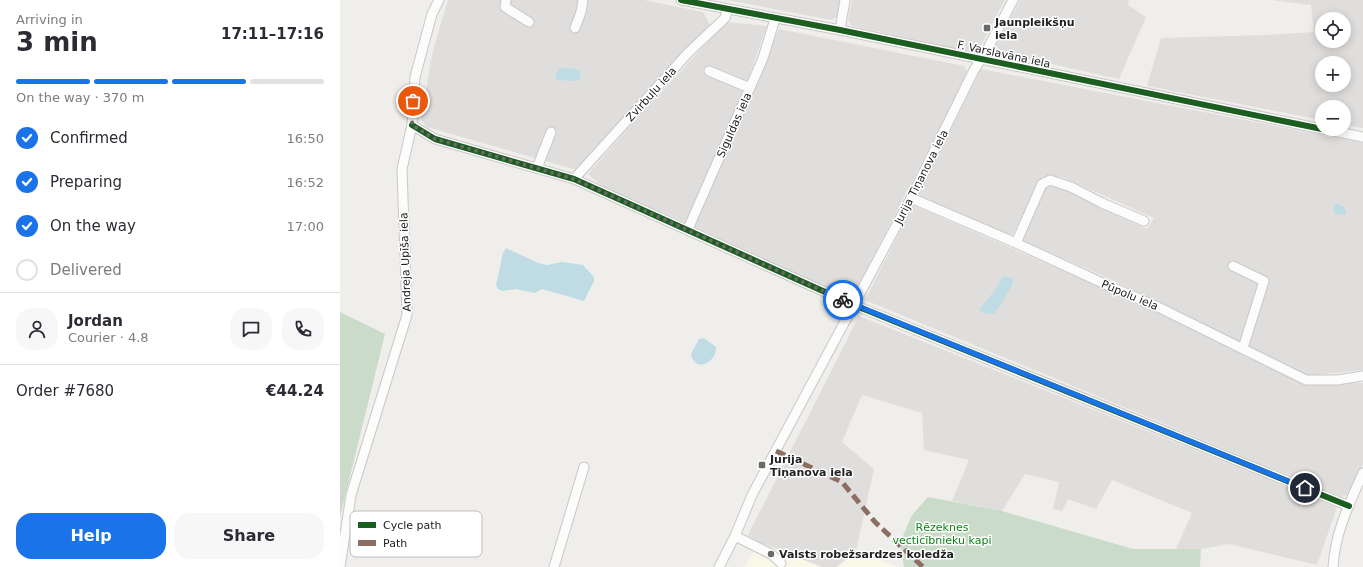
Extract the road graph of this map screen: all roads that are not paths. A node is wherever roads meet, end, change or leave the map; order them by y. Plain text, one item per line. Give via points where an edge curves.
1 (438, 0) edge
2 (506, 0) edge
3 (583, 0) edge
4 (681, 0) edge
5 (845, 0) edge
6 (1013, 0) edge
7 (728, 9) junction
8 (775, 19) junction
9 (528, 22) dead end
10 (574, 28) dead end
11 (840, 30) junction
12 (981, 60) junction
13 (709, 71) dead end
14 (750, 88) junction
15 (412, 125) junction
16 (1315, 127) edge
17 (550, 132) dead end
18 (1351, 135) edge
19 (1363, 137) edge
20 (537, 168) junction
21 (574, 179) junction
22 (911, 198) junction
23 (1144, 221) dead end
24 (688, 230) junction
25 (1016, 243) junction
26 (1233, 266) dead end
27 (854, 305) junction
28 (1243, 348) junction
29 (1363, 376) edge
30 (584, 467) dead end
31 (1363, 473) edge
32 (1349, 506) junction
33 (735, 536) junction
34 (781, 563) dead end
35 (340, 567) edge
36 (554, 567) edge
37 (720, 567) edge
38 (1333, 567) edge

1 - 15 street, Andreja Upīša iela via 415,77
2 - 9 street via 505,7
3 - 10 street
4 - 7 street, F. Varslavāna iela
5 - 11 street
6 - 12 street, Jurija Tiņanova iela
7 - 8 street, F. Varslavāna iela
7 - 21 street, Zvirbuļu iela via 725,18 688,53
8 - 11 street, F. Varslavāna iela
8 - 14 street, Siguldas iela via 763,58
11 - 12 street, F. Varslavāna iela
12 - 16 street, F. Varslavāna iela
12 - 22 street, Jurija Tiņanova iela
13 - 14 street
14 - 24 street, Siguldas iela
15 - 20 street via 435,139
15 - 35 street, Andreja Upīša iela via 402,169 407,316 351,495
17 - 20 street
18 - 19 street, F. Varslavāna iela
20 - 21 street
21 - 24 street
22 - 25 street, Pūpolu iela
22 - 27 street, Jurija Tiņanova iela
23 - 25 street via 1050,180 1042,184
24 - 27 street
25 - 28 street, Pūpolu iela
26 - 28 street via 1264,281
27 - 32 street
27 - 33 street, Jurija Tiņanova iela via 752,495
28 - 29 street, Pūpolu iela via 1306,380 1337,380
30 - 36 street
31 - 32 street
32 - 38 street via 1338,535
33 - 34 street via 771,554
33 - 37 street, Jurija Tiņanova iela

